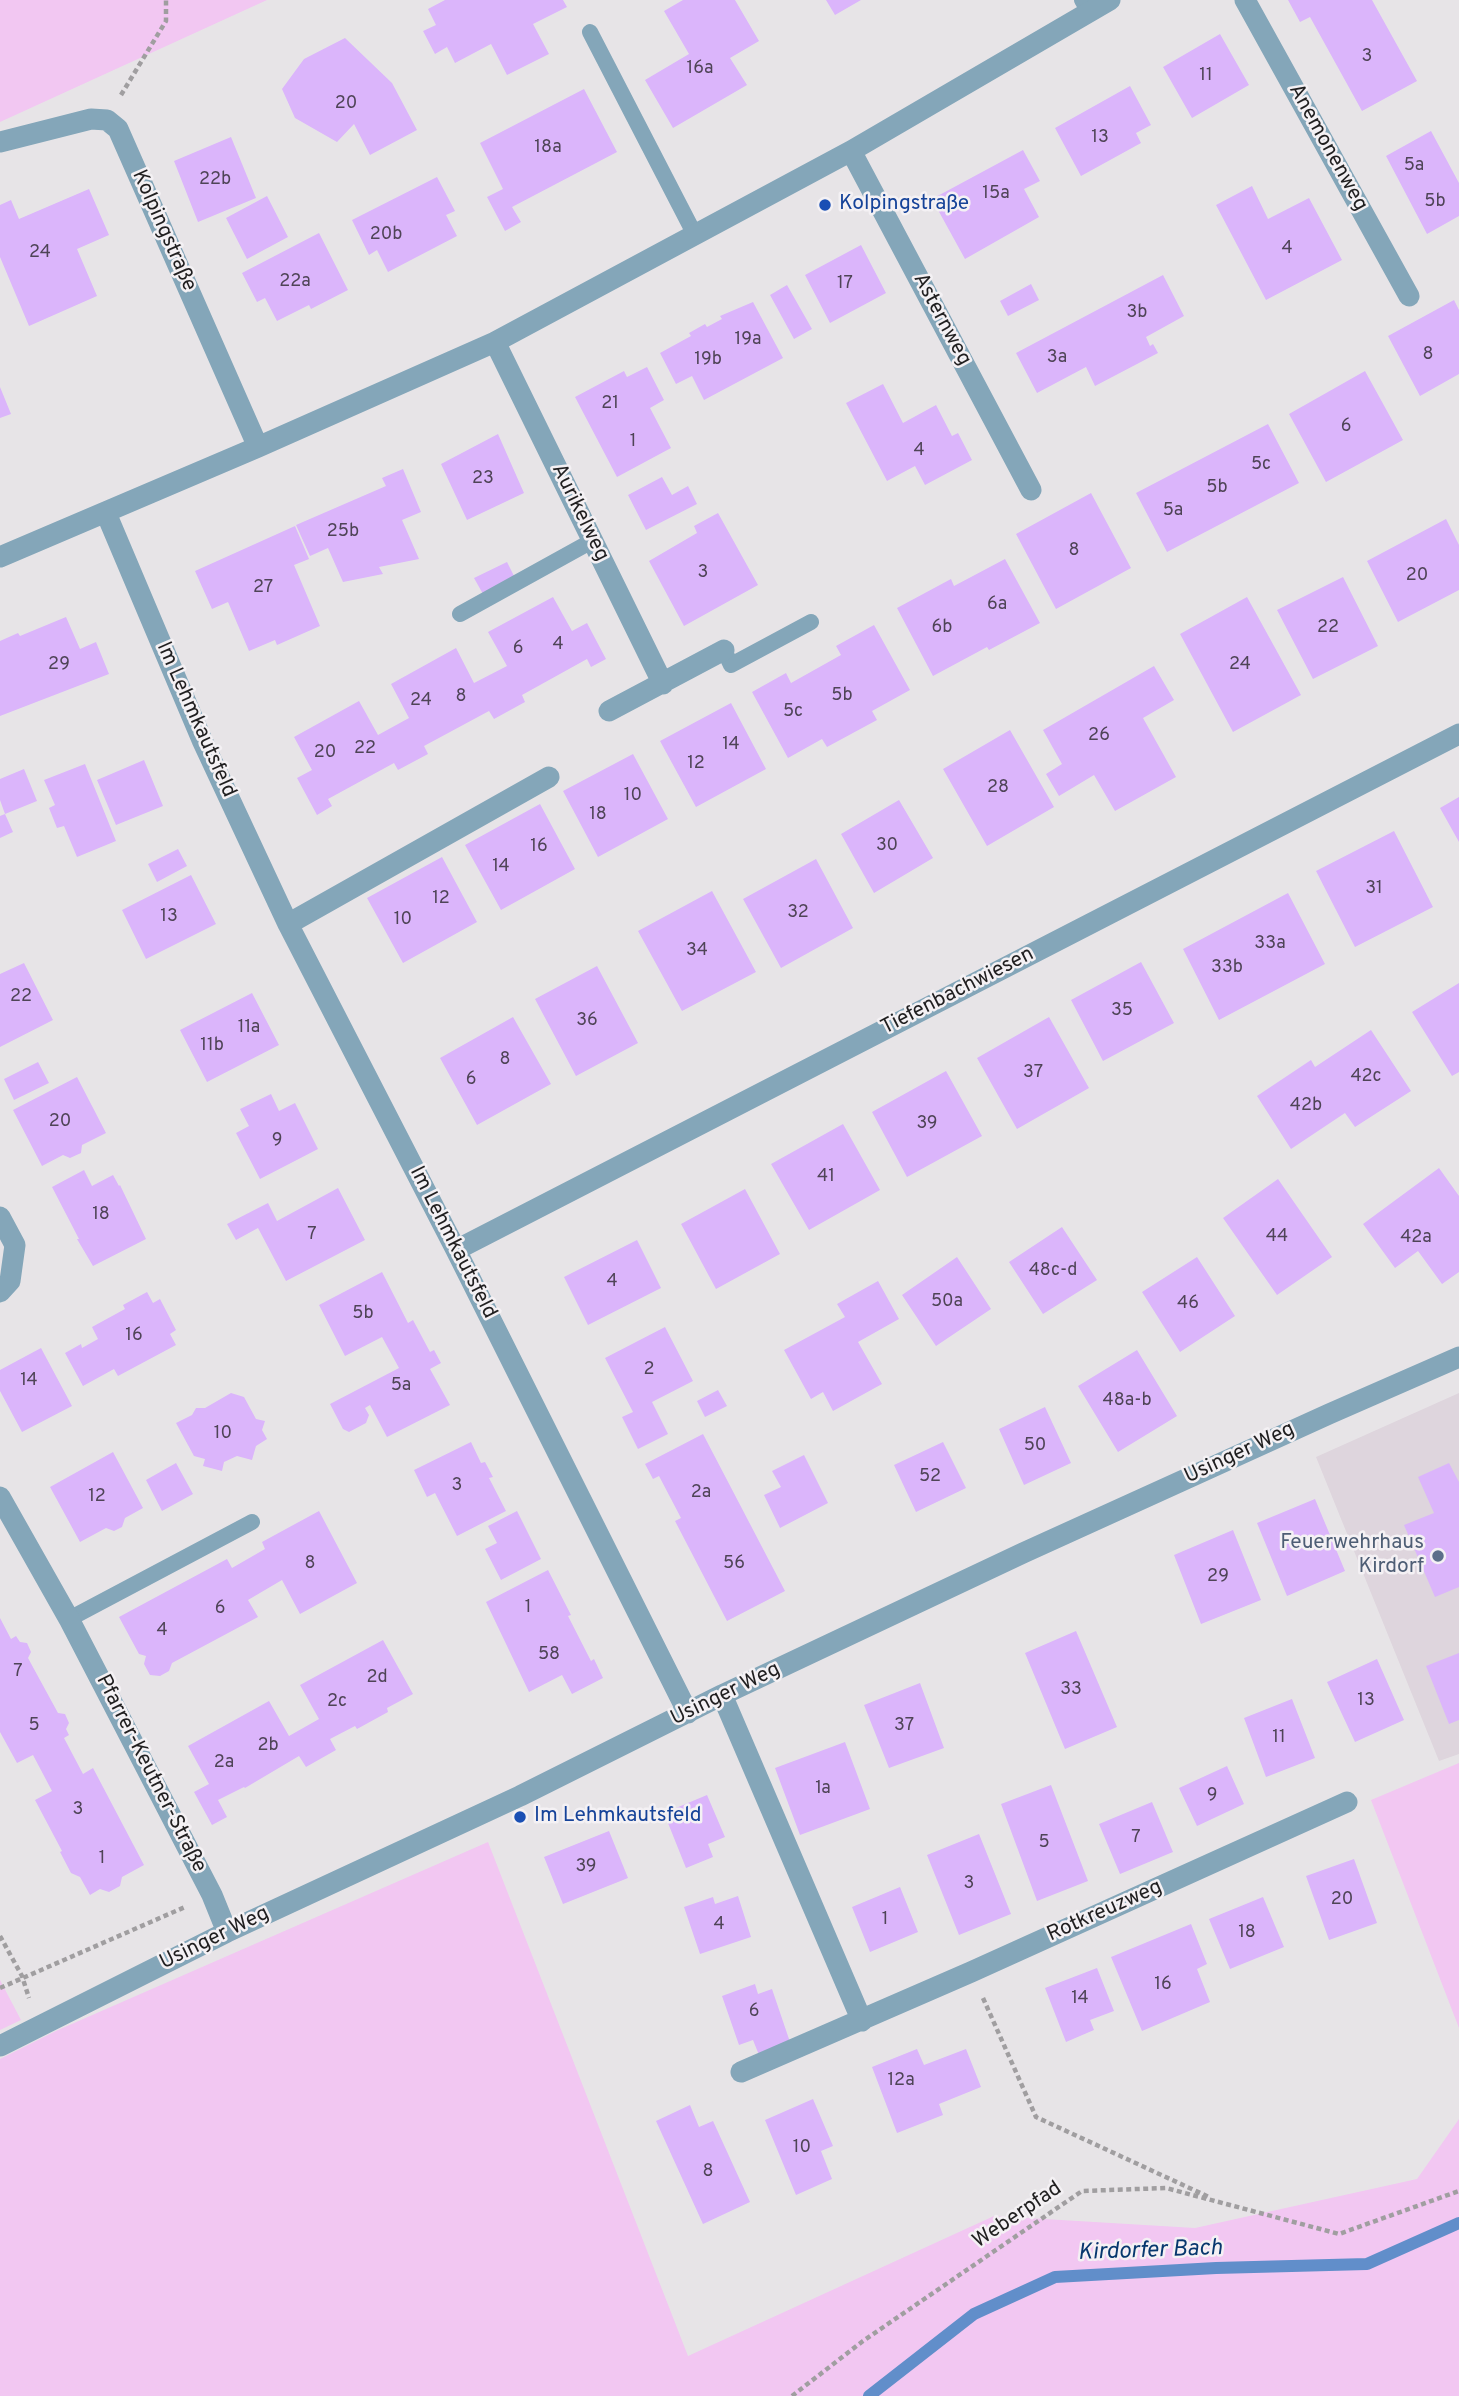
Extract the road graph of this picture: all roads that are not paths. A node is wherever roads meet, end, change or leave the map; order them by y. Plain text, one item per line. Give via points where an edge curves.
1 (1110, 0) edge
2 (1245, 0) edge
3 (1085, 6) edge
4 (590, 32) dead end
5 (0, 142) edge
6 (851, 151) junction
7 (695, 235) junction
8 (1409, 296) dead end
9 (495, 342) junction
10 (258, 447) junction
11 (1031, 489) dead end
12 (106, 513) junction
13 (593, 541) junction
14 (0, 557) edge
15 (460, 614) dead end
16 (811, 622) dead end
17 (724, 650) joint
18 (663, 684) junction
19 (609, 711) dead end
20 (1459, 734) edge
21 (548, 777) dead end
22 (288, 924) junction
23 (0, 1217) edge
24 (456, 1250) junction
25 (0, 1292) edge
26 (1459, 1357) edge
27 (0, 1496) edge
28 (251, 1522) dead end
29 (69, 1619) junction
30 (722, 1695) junction
31 (688, 1713) junction
32 (1347, 1802) dead end
33 (227, 1931) junction
34 (862, 2021) junction
35 (0, 2046) edge
36 (741, 2072) dead end

1 - 3 street
2 - 8 street, Anemonenweg
3 - 6 street
4 - 7 lane
5 - 10 street, Kolpingstraße via 91,119 107,120 118,129
6 - 7 street
6 - 11 street, Asternweg
7 - 9 street
9 - 10 street
9 - 13 street, Aurikelweg
10 - 12 street
12 - 14 street
12 - 22 street, Im Lehmkautsfeld via 202,740
13 - 15 lane
13 - 18 street, Aurikelweg
16 - 17 lane via 732,665
17 - 18 street
18 - 19 street
20 - 24 street, Tiefenbachwiesen
21 - 22 street
22 - 24 street, Im Lehmkautsfeld
23 - 25 street via 15,1245 9,1281
24 - 31 street, Im Lehmkautsfeld
26 - 30 street, Usinger Weg via 1049,1541
27 - 29 street, Pfarrer-Keutner-Straße
28 - 29 lane
29 - 33 street, Pfarrer-Keutner-Straße
30 - 31 street, Usinger Weg
30 - 34 street
31 - 33 street, Usinger Weg
32 - 34 street, Rotkreuzweg
33 - 35 street, Usinger Weg
34 - 36 street, Rotkreuzweg

